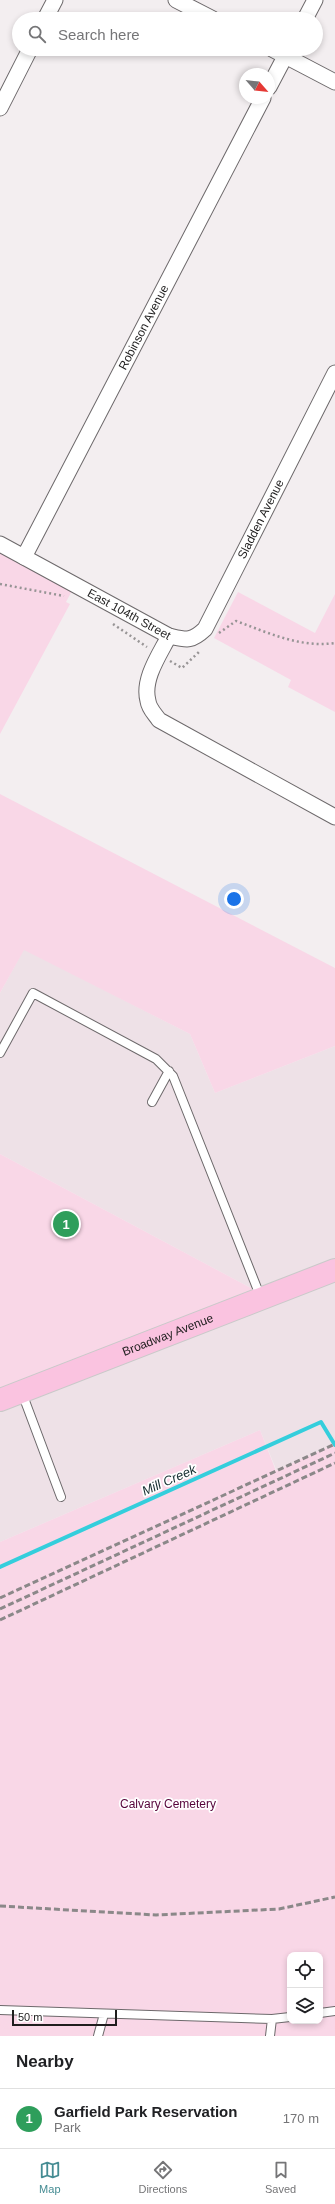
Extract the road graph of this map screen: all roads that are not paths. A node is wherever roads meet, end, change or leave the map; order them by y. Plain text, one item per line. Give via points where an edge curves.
1 (55, 0) edge
2 (176, 0) edge
3 (315, 0) edge
4 (49, 12) edge
5 (199, 12) edge
6 (309, 12) edge
7 (26, 56) edge
8 (280, 56) edge
9 (291, 56) edge
10 (275, 70) edge
11 (335, 82) edge
12 (260, 104) edge
13 (0, 108) edge
14 (335, 373) edge
15 (330, 396) edge
16 (0, 544) edge
17 (24, 557) junction
18 (169, 636) junction
19 (335, 818) edge
20 (0, 1053) edge
21 (169, 1071) junction
22 (152, 1102) dead end
23 (335, 1270) edge
24 (261, 1298) junction
25 (22, 1392) junction
26 (0, 1400) edge
27 (61, 1497) dead end
28 (0, 2010) edge
29 (335, 2011) edge
30 (323, 2013) edge
31 (104, 2014) junction
32 (287, 2017) edge
33 (272, 2019) junction
34 (98, 2036) edge
35 (270, 2036) edge

1 - 4 street
2 - 5 street
3 - 6 street
7 - 13 street
8 - 10 street
9 - 11 street
12 - 17 street, Robinson Avenue
14 - 15 street, Sladden Avenue
15 - 18 street, Sladden Avenue via 205,629 195,638 186,640
16 - 17 street, East 104th Street
17 - 18 street, East 104th Street
18 - 19 street, East 104th Street via 151,673 148,686 147,700 159,720
20 - 21 lane via 33,992 156,1059
21 - 22 lane
21 - 24 lane
23 - 24 main road, Broadway Avenue
24 - 25 main road, Broadway Avenue
25 - 26 main road, Broadway Avenue
25 - 27 lane
28 - 31 lane
29 - 30 lane
31 - 33 lane
31 - 34 lane
32 - 33 lane
33 - 35 lane

